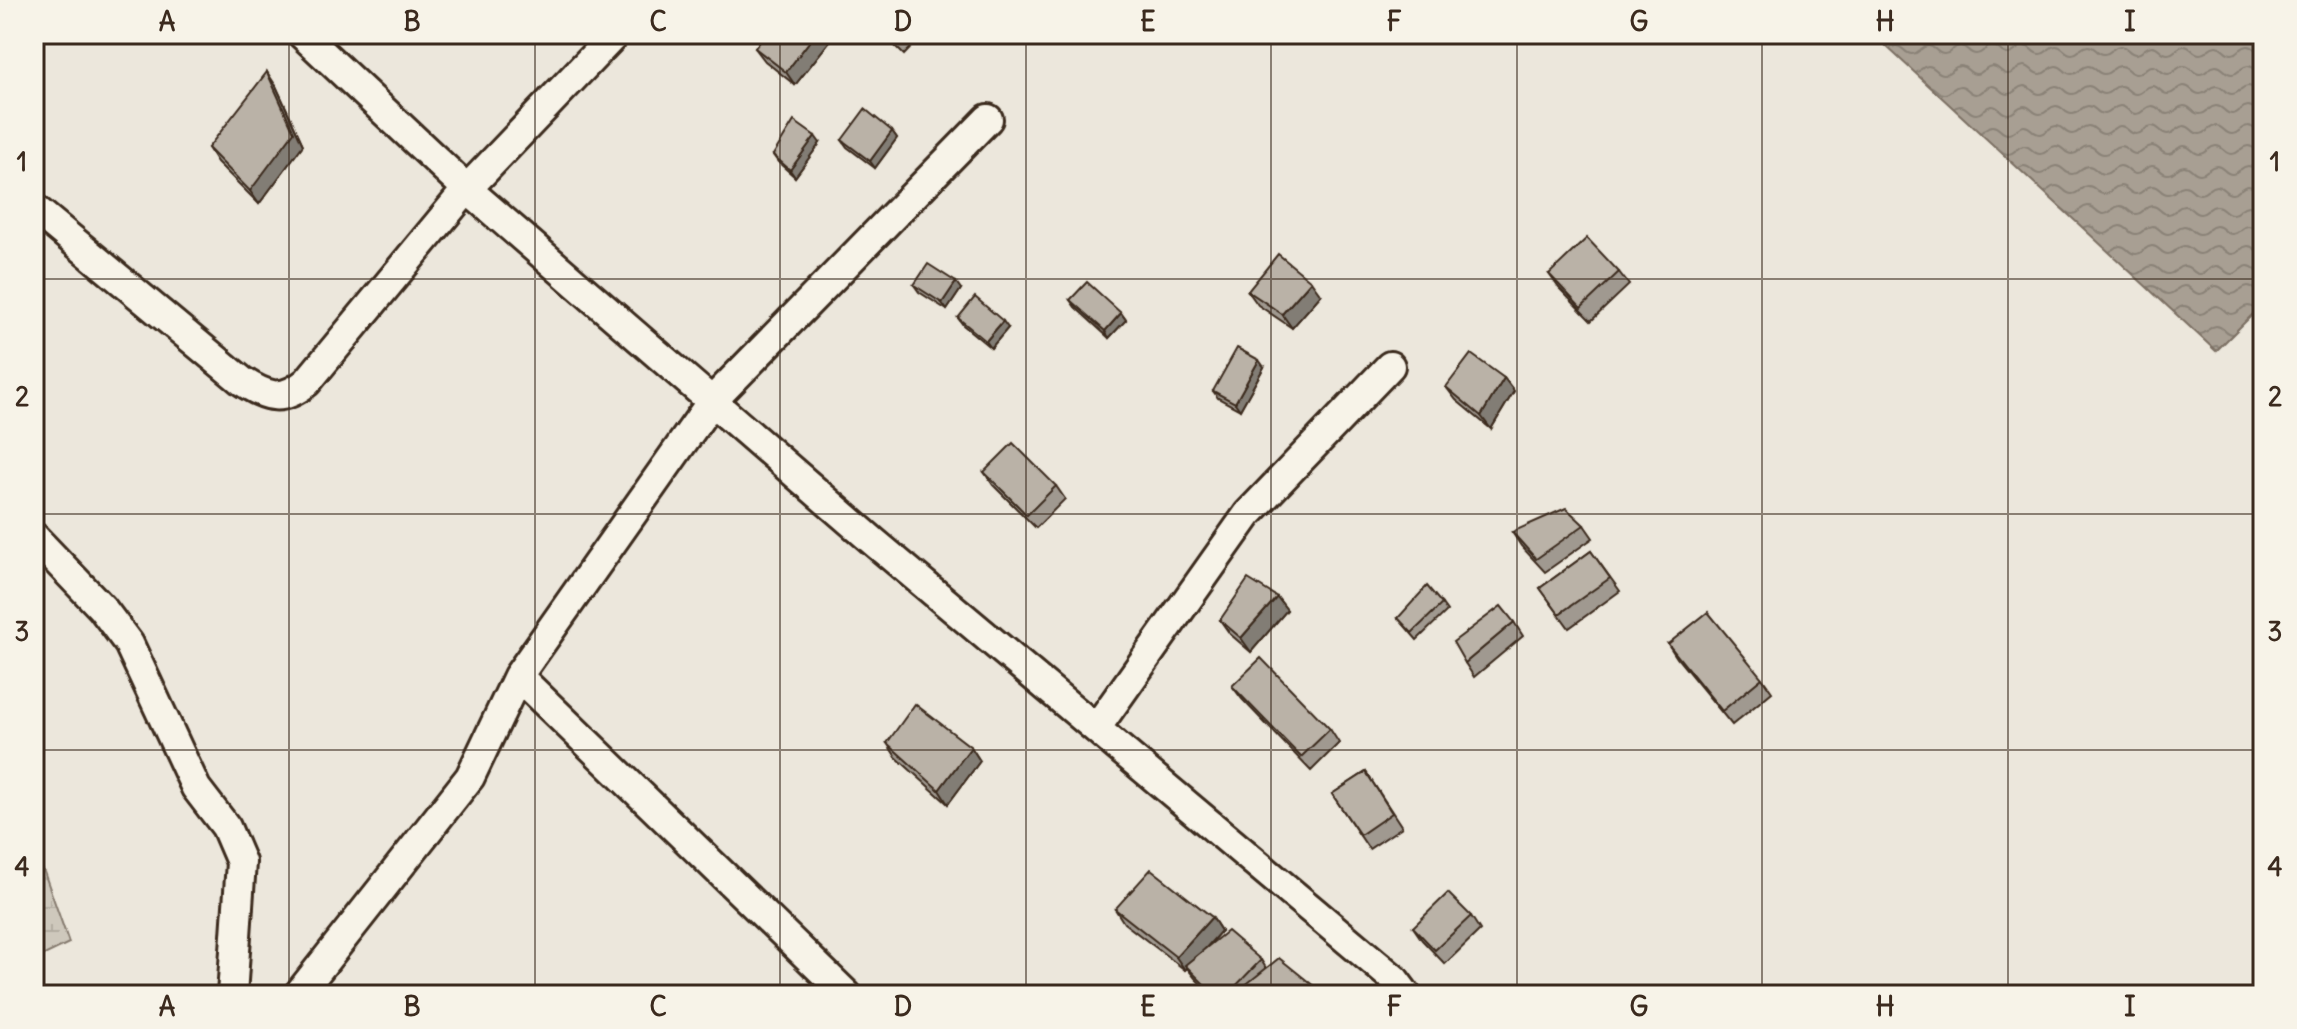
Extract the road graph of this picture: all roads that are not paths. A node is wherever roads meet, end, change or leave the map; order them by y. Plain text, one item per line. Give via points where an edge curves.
1 (302, 34) edge
2 (615, 34) edge
3 (988, 119) dead end
4 (467, 189) junction
5 (34, 208) edge
6 (1390, 366) dead end
7 (712, 401) junction
8 (34, 537) edge
9 (518, 676) junction
10 (1097, 727) junction
11 (232, 995) edge
12 (298, 995) edge
13 (847, 995) edge
14 (1406, 995) edge

1 - 4 street
2 - 4 street
3 - 7 street
4 - 5 street via 307,382 292,394 275,396 242,381
4 - 7 street
6 - 10 street via 1248,514
7 - 9 street
7 - 10 street
8 - 11 street via 129,644 196,788 226,827 241,862
9 - 12 street via 470,777
9 - 13 street
10 - 14 street via 1394,979

